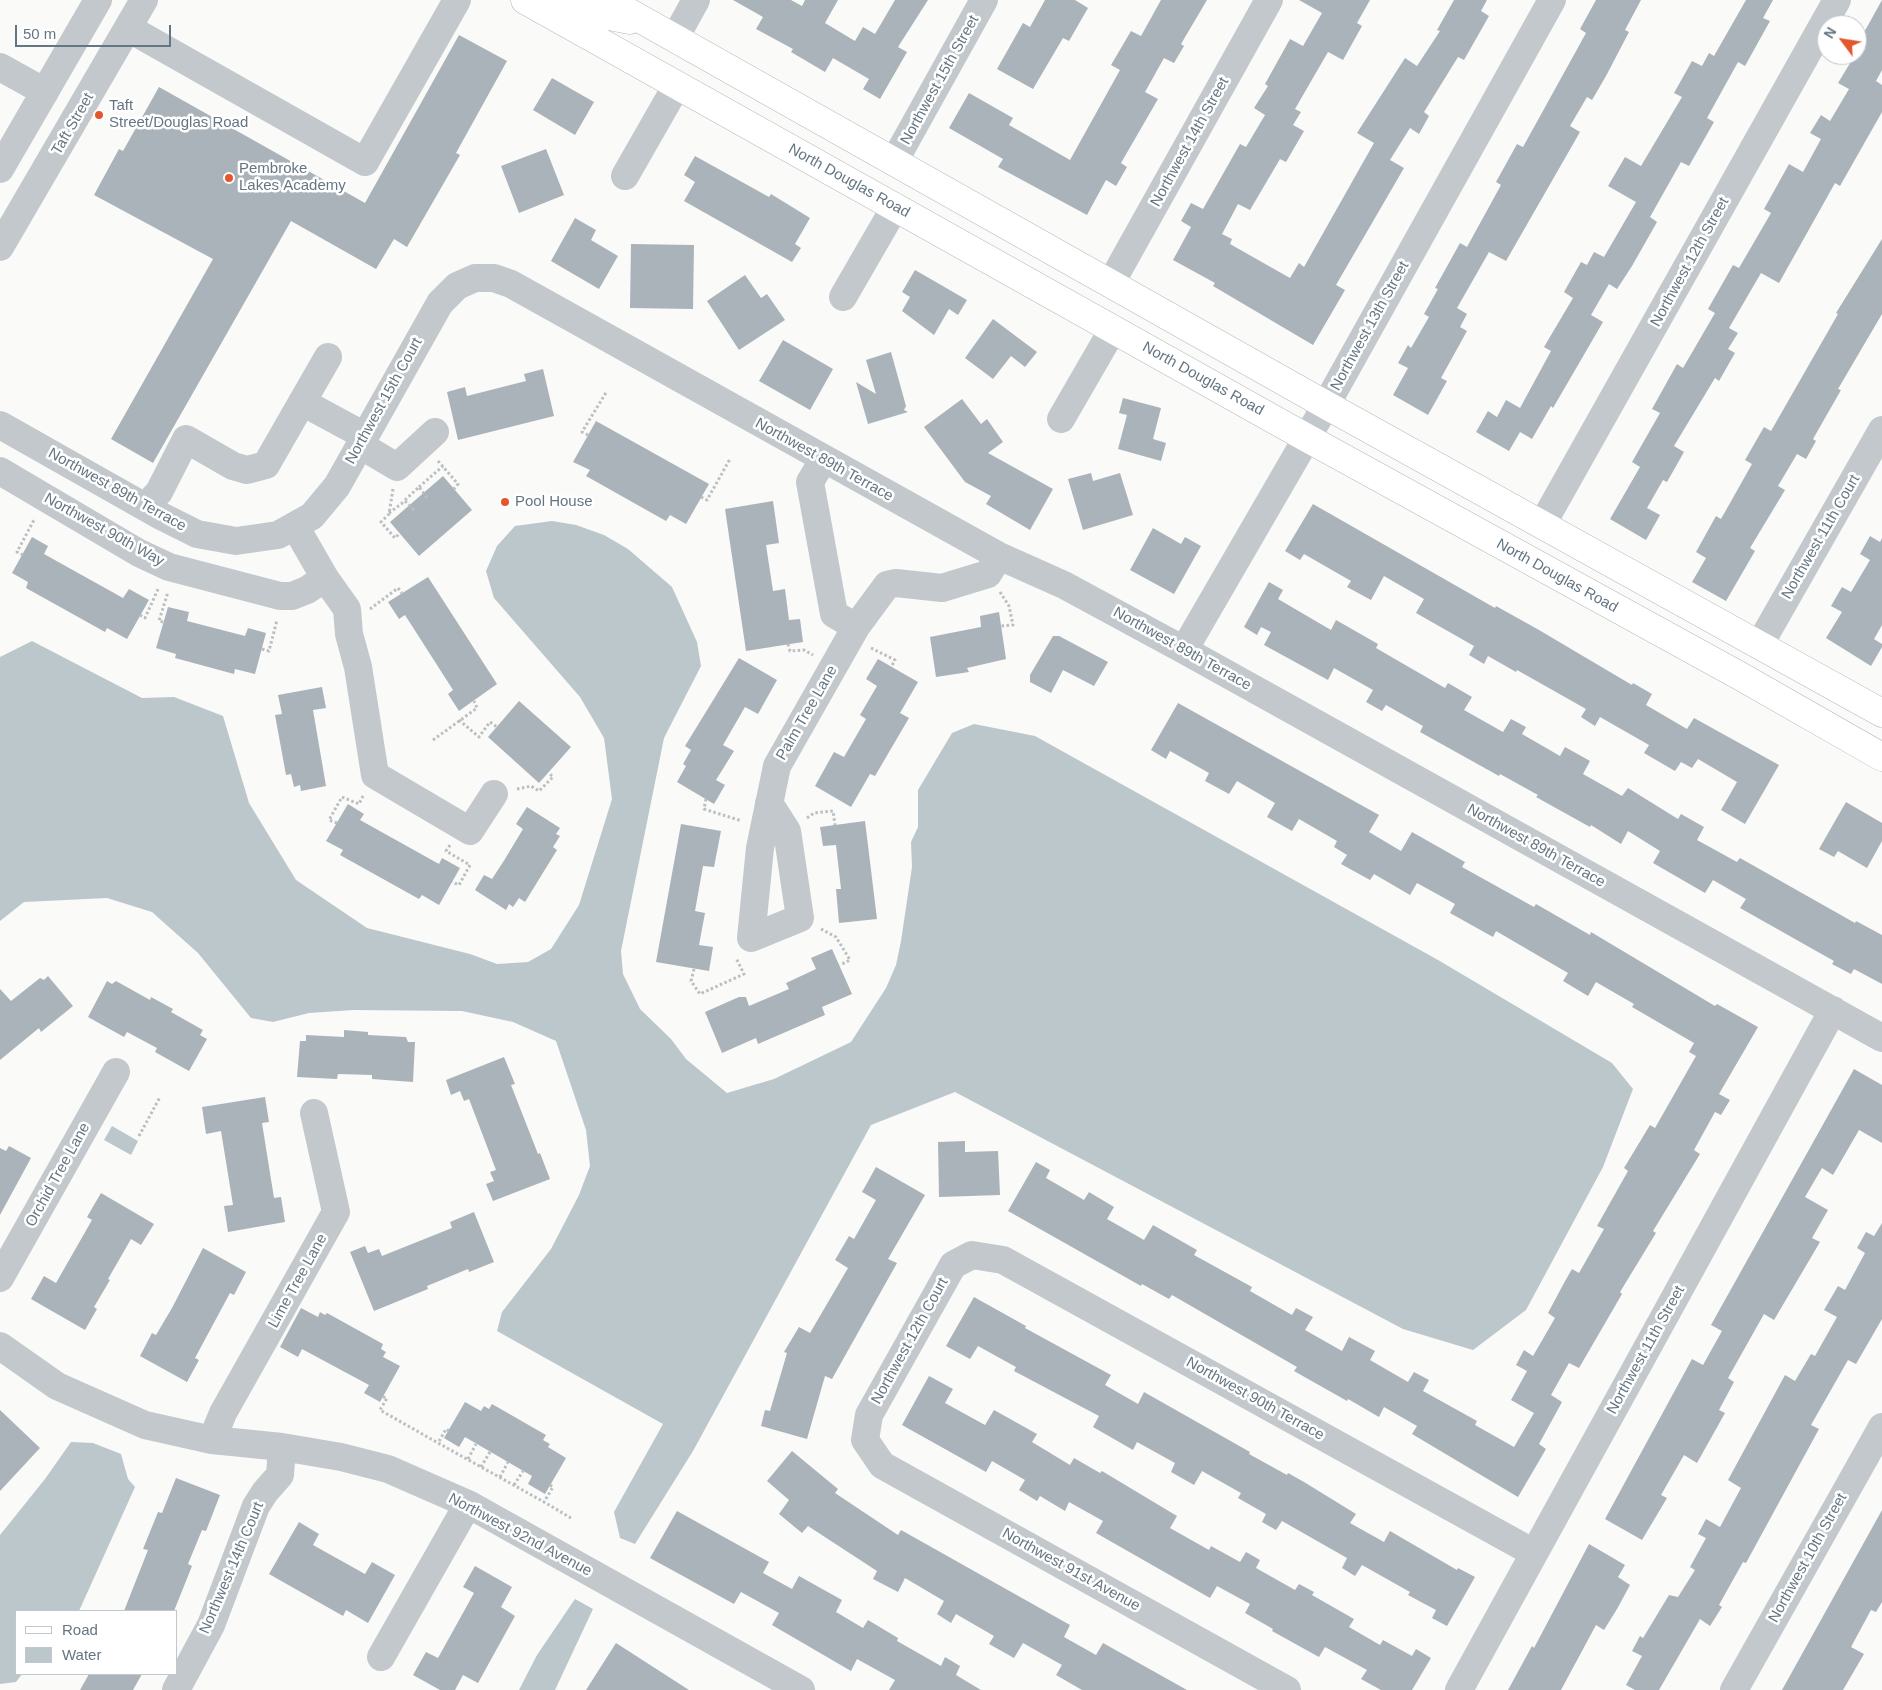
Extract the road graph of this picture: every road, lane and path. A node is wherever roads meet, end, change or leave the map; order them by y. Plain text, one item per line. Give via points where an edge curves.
1 (98, 0) edge
2 (144, 0) edge
3 (457, 0) edge
4 (524, 0) edge
5 (566, 0) edge
6 (606, 0) edge
7 (696, 0) edge
8 (984, 0) edge
9 (1269, 0) edge
10 (1552, 0) edge
11 (1837, 0) edge
12 (648, 24) junction
13 (128, 28) junction
14 (675, 38) junction
15 (0, 67) edge
16 (677, 85) junction
17 (45, 92) junction
18 (895, 160) junction
19 (0, 169) edge
20 (625, 176) dead end
21 (895, 207) junction
22 (0, 247) edge
23 (475, 278) joint
24 (1112, 283) junction
25 (843, 297) dead end
26 (1113, 328) junction
27 (328, 357) dead end
28 (607, 391) dead end
29 (302, 402) junction
30 (1326, 405) junction
31 (1061, 419) dead end
32 (0, 425) edge
33 (1882, 430) edge
34 (588, 435) dead end
35 (429, 438) joint
36 (1307, 438) junction
37 (363, 441) junction
38 (730, 459) dead end
39 (823, 460) junction
40 (443, 466) junction
41 (397, 467) junction
42 (0, 471) edge
43 (419, 487) junction
44 (454, 489) dead end
45 (45, 498) junction
46 (701, 498) dead end
47 (428, 499) dead end
48 (405, 501) junction
49 (136, 502) junction
50 (415, 511) dead end
51 (389, 514) junction
52 (1543, 523) junction
53 (295, 526) junction
54 (400, 533) dead end
55 (23, 555) dead end
56 (993, 565) junction
57 (170, 567) junction
58 (325, 578) junction
59 (402, 593) dead end
60 (280, 596) junction
61 (363, 613) dead end
62 (140, 615) dead end
63 (163, 622) dead end
64 (1001, 626) dead end
65 (853, 632) junction
66 (788, 644) dead end
67 (1760, 644) junction
68 (262, 649) dead end
69 (1184, 650) junction
70 (834, 667) junction
71 (891, 667) dead end
72 (474, 701) dead end
73 (1882, 713) edge
74 (459, 720) junction
75 (497, 727) dead end
76 (433, 740) dead end
77 (1882, 757) edge
78 (549, 773) dead end
79 (375, 775) junction
80 (494, 794) joint
81 (706, 799) dead end
82 (774, 820) junction
83 (337, 823) dead end
84 (835, 825) dead end
85 (465, 828) junction
86 (452, 882) dead end
87 (800, 918) junction
88 (751, 938) junction
89 (840, 965) dead end
90 (694, 969) dead end
91 (1833, 1010) junction
92 (1882, 1038) edge
93 (116, 1072) dead end
94 (160, 1097) dead end
95 (314, 1113) dead end
96 (139, 1136) dead end
97 (972, 1255) joint
98 (0, 1278) edge
99 (0, 1346) edge
100 (383, 1396) dead end
101 (1882, 1427) edge
102 (449, 1431) dead end
103 (212, 1440) junction
104 (865, 1440) joint
105 (438, 1443) junction
106 (476, 1444) dead end
107 (282, 1447) junction
108 (490, 1452) dead end
109 (468, 1459) junction
110 (508, 1462) dead end
111 (481, 1467) junction
112 (523, 1471) dead end
113 (500, 1477) junction
114 (514, 1485) junction
115 (550, 1486) dead end
116 (544, 1502) junction
117 (468, 1504) junction
118 (571, 1518) dead end
119 (1534, 1552) junction
120 (381, 1657) dead end
121 (176, 1690) edge
122 (801, 1690) edge
123 (1287, 1690) edge
124 (1459, 1690) edge
125 (1734, 1690) edge

1 - 17 street
2 - 13 street, Taft Street
3 - 13 street via 365,162
4 - 16 main road, North Douglas Road
5 - 12 main road via 588,12
6 - 12 main road
7 - 14 street
8 - 18 street, Northwest 15th Street
9 - 24 street, Northwest 14th Street
10 - 30 street, Northwest 13th Street
11 - 52 street, Northwest 12th Street
12 - 14 main road
13 - 22 street, Taft Street
14 - 18 main road
15 - 17 street
16 - 20 street
16 - 21 main road, North Douglas Road
17 - 19 street
18 - 24 main road
21 - 25 street
21 - 26 main road, North Douglas Road
23 - 37 street, Northwest 15th Court via 457,286 440,303
23 - 39 street, Northwest 89th Terrace via 494,278 511,284
24 - 30 main road
26 - 31 street
26 - 36 main road, North Douglas Road
27 - 29 street
28 - 34 path via 582,432
29 - 37 street
29 - 49 street via 266,465 247,470 233,466 186,439 159,492
30 - 36 street, Northwest 13th Street
30 - 52 main road
32 - 49 street, Northwest 89th Terrace
33 - 67 street, Northwest 11th Court
35 - 40 path
35 - 41 street
36 - 69 street, Northwest 13th Street
36 - 77 main road, North Douglas Road
37 - 41 street
37 - 53 street, Northwest 15th Court via 326,501 312,516
38 - 46 path via 707,500
39 - 56 street, Northwest 89th Terrace
39 - 65 street via 810,482 834,614
40 - 43 path
40 - 44 path via 458,484
41 - 51 path
42 - 45 street, Northwest 90th Way
43 - 47 path
43 - 48 path
45 - 55 path via 17,552
45 - 57 street, Northwest 90th Way via 139,553
48 - 50 path
48 - 51 path
49 - 53 street, Northwest 89th Terrace via 181,527 214,539 253,540 278,535
51 - 54 path via 381,522 395,538
52 - 67 main road
53 - 58 street
56 - 64 path via 1013,625
56 - 65 street, Palm Tree Lane via 942,588 887,585
56 - 69 street, Northwest 89th Terrace via 1064,585
57 - 60 street, Northwest 90th Way
57 - 62 path via 145,618
57 - 63 path via 159,621
58 - 60 street, Northwest 90th Way via 307,590 292,596
58 - 79 street via 347,609
59 - 61 path via 398,588
60 - 68 path via 269,651
65 - 70 street, Palm Tree Lane
65 - 71 path via 895,660
66 - 70 path via 790,651 804,650
67 - 73 main road
69 - 91 street, Northwest 89th Terrace
70 - 82 street, Palm Tree Lane via 777,766
72 - 74 path via 477,708
74 - 75 path via 478,738 490,722
74 - 76 path
78 - 80 path via 553,776 540,791 532,786
79 - 83 path via 358,804 342,797 329,820
79 - 85 street
80 - 85 street
81 - 82 path via 704,809 728,818
82 - 84 path via 834,811
82 - 87 street, Palm Tree Lane
82 - 88 street, Palm Tree Lane via 760,848
85 - 86 path via 446,851 470,865 459,885
87 - 88 street
87 - 89 path via 836,937 850,960
88 - 90 path via 736,956 744,974 700,994 692,981
91 - 92 street, Northwest 89th Terrace
91 - 119 street, Northwest 11th Street
93 - 98 street, Orchid Tree Lane
94 - 96 path
95 - 103 street, Lime Tree Lane via 336,1212 223,1413
97 - 104 street, Northwest 12th Court via 953,1265 869,1415
97 - 119 street, Northwest 90th Terrace via 1003,1260
99 - 103 street, Northwest 92nd Avenue via 57,1386 145,1425
100 - 105 path via 387,1398 380,1410
101 - 125 street, Northwest 10th Street
102 - 105 path via 446,1429
103 - 107 street, Northwest 92nd Avenue
104 - 123 street, Northwest 91st Avenue via 882,1465
105 - 109 path
106 - 109 path
107 - 117 street, Northwest 92nd Avenue via 388,1469
107 - 121 street, Northwest 14th Court via 280,1475 256,1506 211,1625
108 - 111 path
109 - 111 path
110 - 113 path
111 - 113 path
112 - 114 path
113 - 114 path
114 - 116 path
115 - 116 path
116 - 118 path
117 - 120 street
117 - 122 street, Northwest 92nd Avenue
119 - 124 street, Northwest 11th Street

